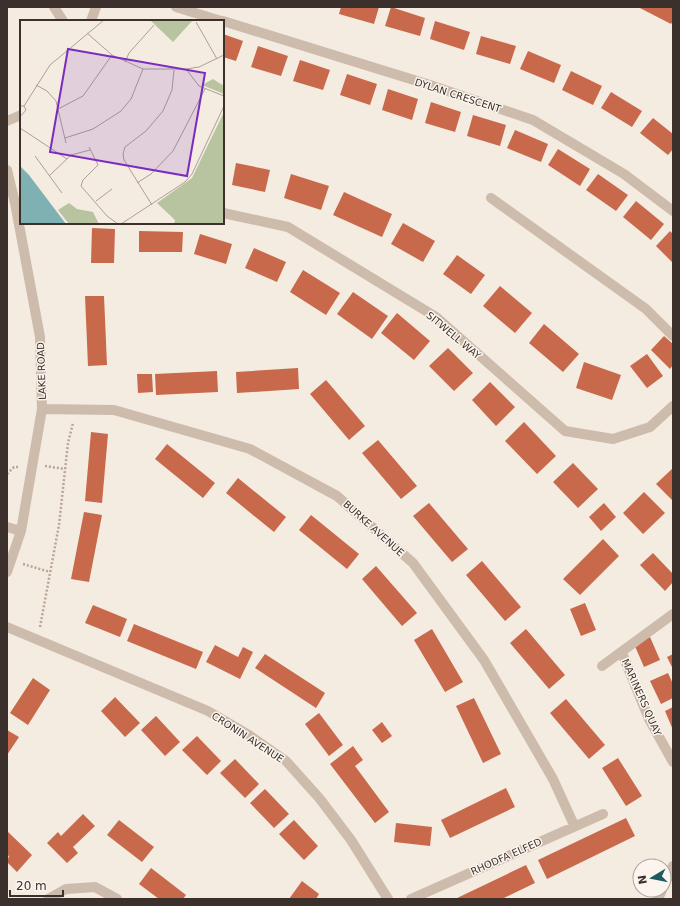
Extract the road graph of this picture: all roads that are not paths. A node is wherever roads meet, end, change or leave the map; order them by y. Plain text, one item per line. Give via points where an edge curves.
1 (54, 7) edge
2 (96, 7) edge
3 (176, 7) edge
4 (62, 20) edge
5 (91, 20) edge
6 (219, 20) edge
7 (224, 22) edge
8 (20, 115) edge
9 (7, 121) edge
10 (7, 170) edge
11 (491, 198) dead end
12 (18, 203) edge
13 (673, 211) edge
14 (224, 213) edge
15 (20, 215) edge
16 (21, 224) edge
17 (673, 336) edge
18 (673, 406) edge
19 (42, 409) junction
20 (7, 527) edge
21 (21, 531) junction
22 (7, 572) edge
23 (673, 614) edge
24 (7, 627) edge
25 (622, 653) junction
26 (602, 666) dead end
27 (673, 762) edge
28 (603, 814) dead end
29 (574, 825) junction
30 (428, 895) edge
31 (48, 899) edge
32 (117, 899) edge
33 (388, 899) edge
34 (411, 899) edge

1 - 4 street
2 - 5 street
3 - 6 street, DYLAN CRESCENT
7 - 13 street, DYLAN CRESCENT via 430,85 533,120 624,174
8 - 9 street
10 - 12 street, LAKE ROAD
11 - 17 street via 646,309
12 - 15 street, LAKE ROAD
14 - 18 street, SITWELL WAY via 288,227 436,317 565,431 613,439 650,427
16 - 19 street, LAKE ROAD via 40,336
19 - 21 street, LAKE ROAD
19 - 29 street, BURKE AVENUE via 114,410 250,449 337,496 413,563 484,660 553,779
20 - 21 street
21 - 22 street, LAKE ROAD
23 - 25 street, MARINERS QUAY
24 - 33 street, CRONIN AVENUE via 208,711 286,761 320,799 351,840
25 - 26 street, MARINERS QUAY
25 - 27 street, MARINERS QUAY via 649,719
28 - 29 street, RHODFA ELFED
29 - 30 street, RHODFA ELFED
30 - 34 street, RHODFA ELFED
31 - 32 street via 66,889 96,887

